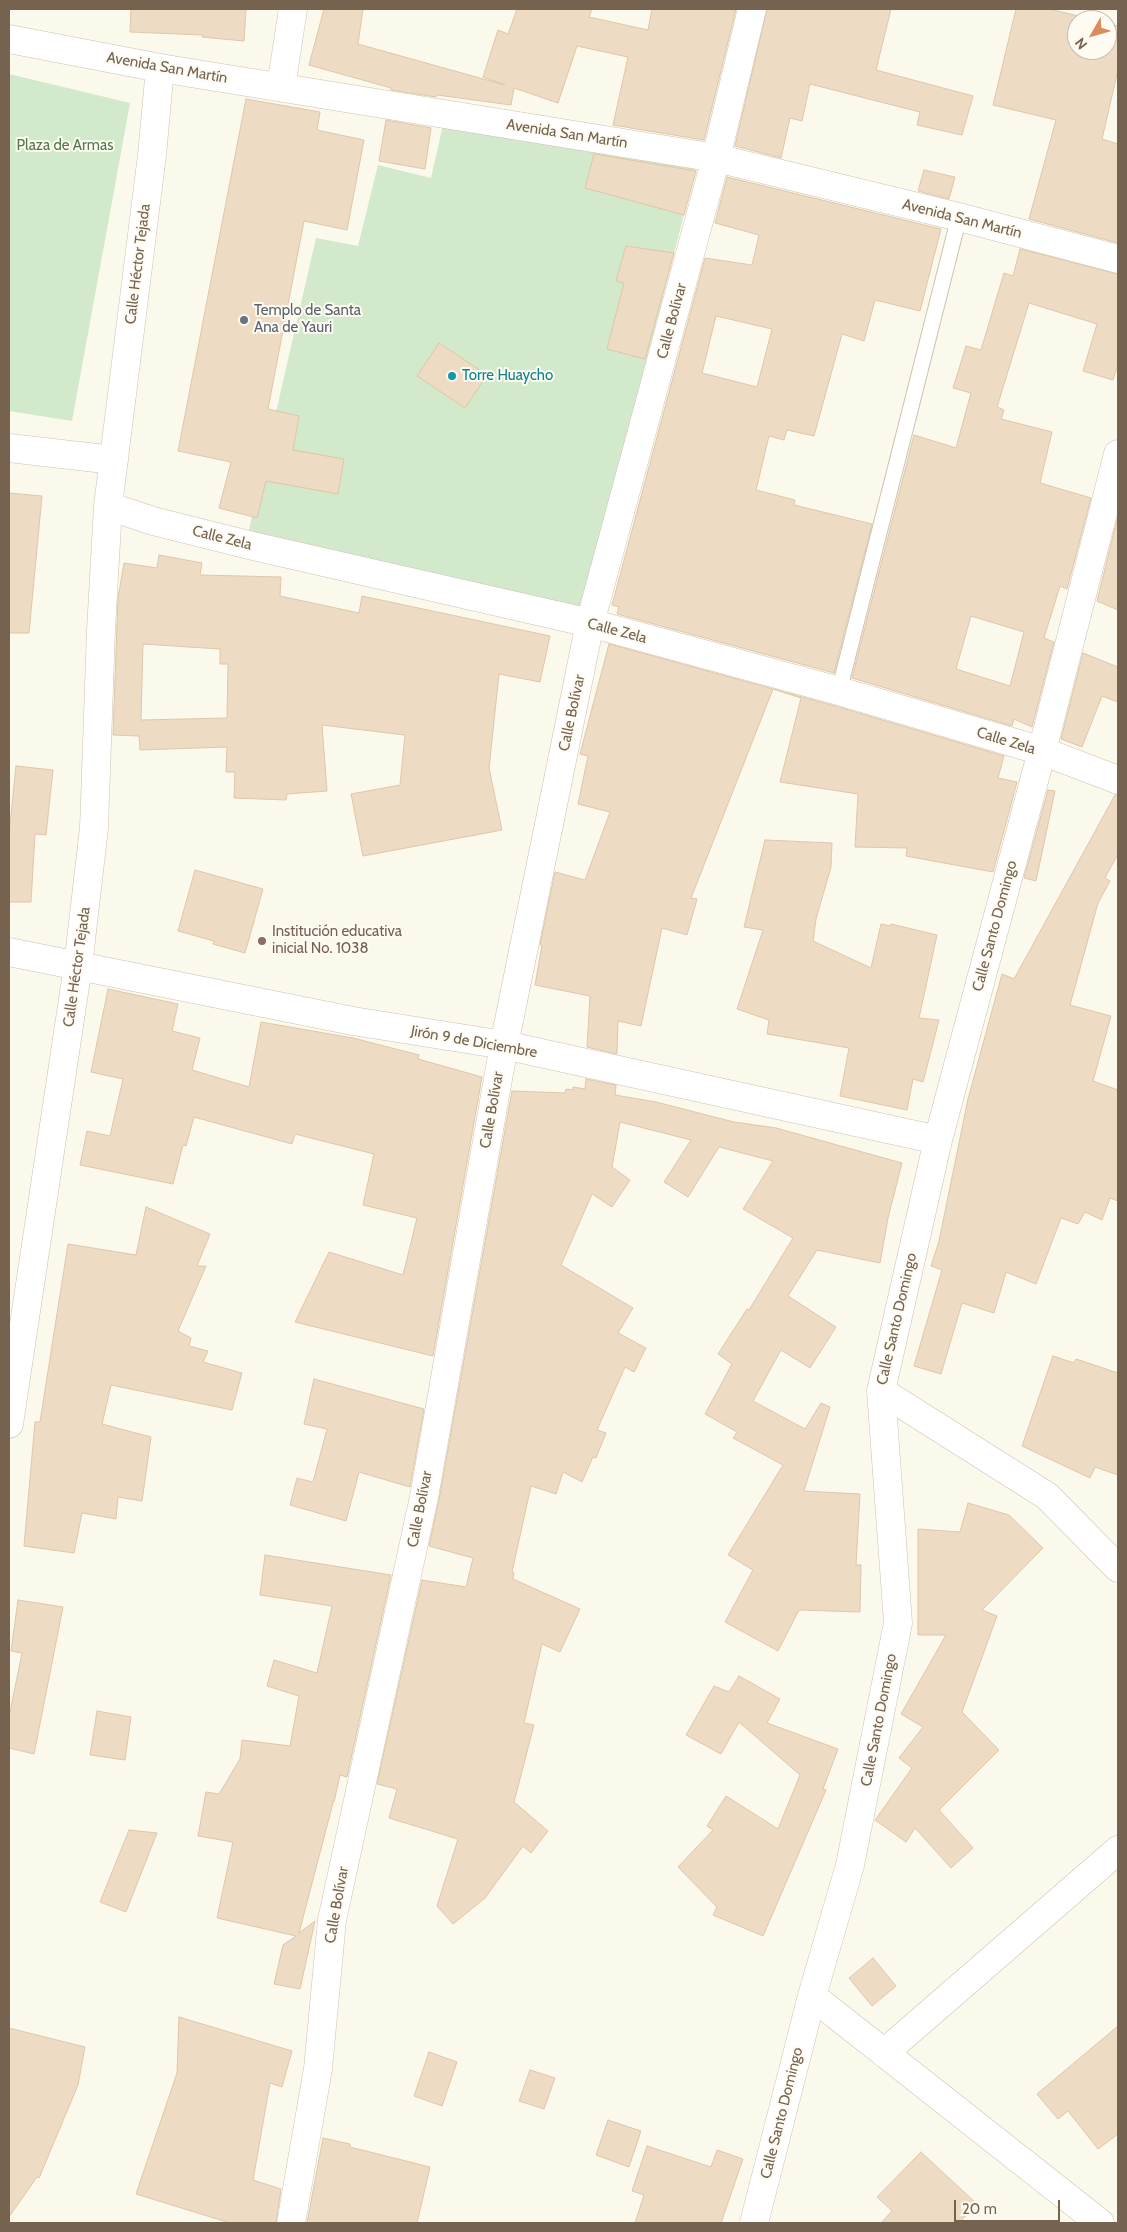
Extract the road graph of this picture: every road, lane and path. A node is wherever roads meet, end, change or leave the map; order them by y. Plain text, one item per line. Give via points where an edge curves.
1 (293, 9) edge
2 (752, 9) edge
3 (9, 39) edge
4 (160, 68) junction
5 (281, 87) junction
6 (716, 158) junction
7 (959, 217) junction
8 (1118, 259) edge
9 (9, 448) edge
10 (1118, 454) edge
11 (114, 460) junction
12 (108, 506) junction
13 (590, 623) junction
14 (839, 691) junction
15 (1042, 751) junction
16 (1118, 780) edge
17 (9, 952) edge
18 (78, 966) junction
19 (504, 1045) junction
20 (938, 1140) junction
21 (881, 1391) junction
22 (9, 1424) edge
23 (1118, 1568) edge
24 (1118, 1850) edge
25 (812, 1996) junction
26 (884, 2053) junction
27 (291, 2223) edge
28 (754, 2223) edge
29 (1100, 2223) edge

1 - 5 street
2 - 6 street, Calle Bolívar
3 - 4 street, Avenida San Martín
4 - 5 street, Avenida San Martín
4 - 11 street, Calle Héctor Tejada
5 - 6 street, Avenida San Martín
6 - 7 street, Avenida San Martín
6 - 13 street, Calle Bolívar
7 - 8 street, Avenida San Martín
7 - 14 lane
9 - 11 street
10 - 15 street, Calle Santo Domingo
11 - 12 street, Calle Héctor Tejada
12 - 13 street, Calle Zela via 153,521 254,546
12 - 18 street, Calle Héctor Tejada via 94,828
13 - 14 street, Calle Zela
13 - 19 street, Calle Bolívar
14 - 15 street, Calle Zela
15 - 16 street, Calle Zela
15 - 20 street, Calle Santo Domingo
17 - 18 street, Jirón 9 de Diciembre
18 - 19 street, Jirón 9 de Diciembre via 353,1021
18 - 22 street, Calle Héctor Tejada
19 - 20 street, Jirón 9 de Diciembre
19 - 27 street, Calle Bolívar via 424,1497 332,1920 318,2069
20 - 21 street, Calle Santo Domingo
21 - 23 street via 1047,1496
21 - 25 street, Calle Santo Domingo via 898,1623 850,1865
24 - 26 street
25 - 26 street
25 - 28 street, Calle Santo Domingo
26 - 29 street

